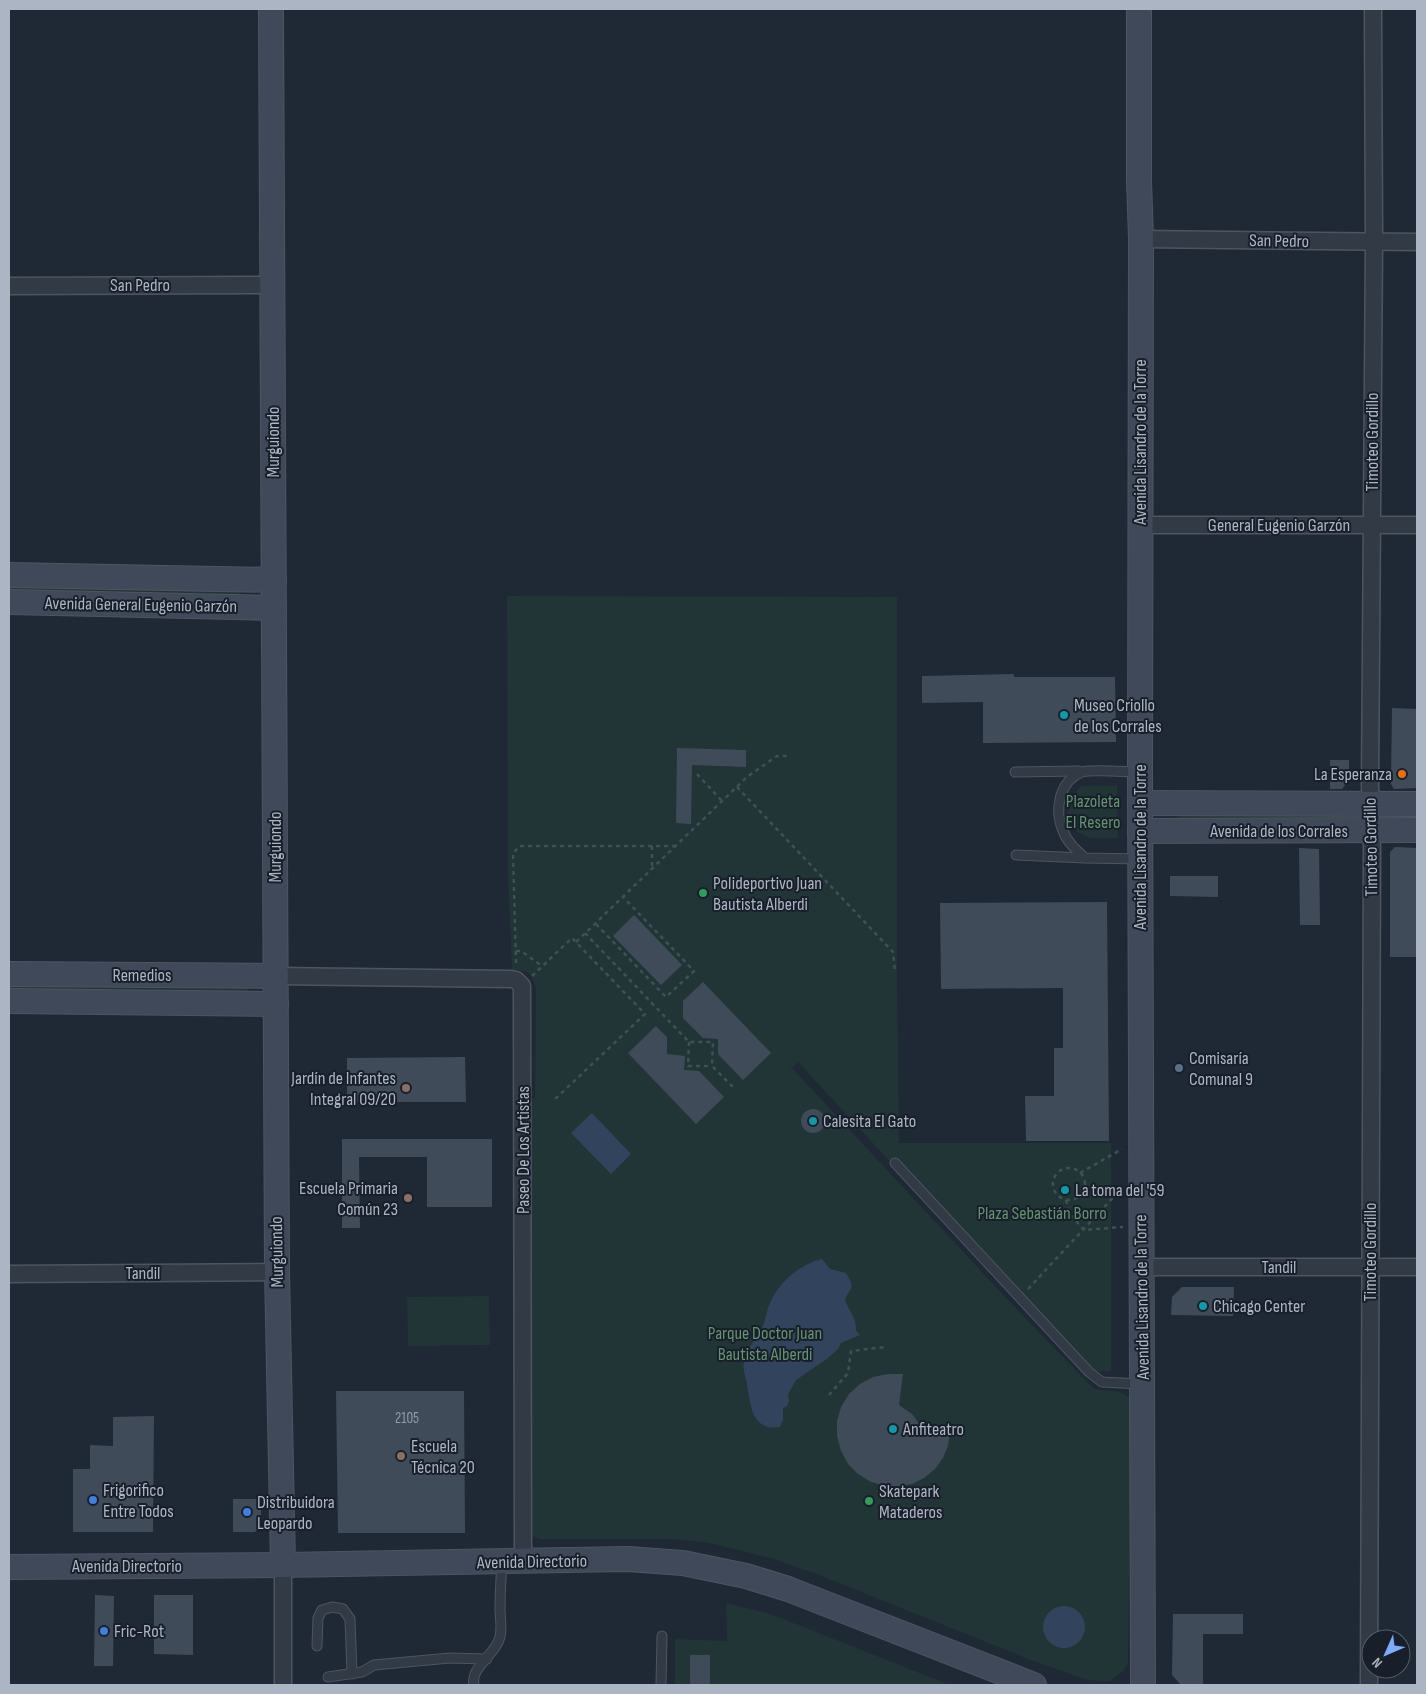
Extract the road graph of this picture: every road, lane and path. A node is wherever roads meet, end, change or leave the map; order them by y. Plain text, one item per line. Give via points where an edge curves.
1 (271, 9) edge
2 (1139, 9) edge
3 (1373, 9) edge
4 (1141, 239) junction
5 (1374, 242) junction
6 (1417, 242) edge
7 (272, 285) junction
8 (9, 286) edge
9 (1140, 525) junction
10 (1371, 525) junction
11 (1417, 525) edge
12 (9, 575) edge
13 (274, 580) junction
14 (9, 602) edge
15 (274, 608) junction
16 (789, 756) dead end
17 (1084, 771) junction
18 (1015, 772) dead end
19 (1140, 772) junction
20 (697, 774) dead end
21 (737, 787) junction
22 (722, 801) junction
23 (1140, 803) junction
24 (1370, 804) junction
25 (1417, 804) edge
26 (1417, 830) edge
27 (1140, 831) junction
28 (1371, 831) junction
29 (652, 846) junction
30 (675, 846) junction
31 (1016, 855) dead end
32 (1085, 858) junction
33 (1140, 859) junction
34 (652, 868) junction
35 (623, 897) junction
36 (596, 923) junction
37 (585, 933) junction
38 (576, 942) junction
39 (516, 951) junction
40 (542, 966) junction
41 (895, 971) dead end
42 (9, 974) edge
43 (276, 976) junction
44 (519, 983) junction
45 (9, 1001) edge
46 (276, 1004) junction
47 (688, 1042) junction
48 (712, 1066) junction
49 (735, 1089) dead end
50 (554, 1100) dead end
51 (1140, 1139) junction
52 (895, 1162) dead end
53 (1140, 1169) junction
54 (1080, 1173) junction
55 (1066, 1200) junction
56 (1141, 1226) junction
57 (1084, 1230) junction
58 (1141, 1267) junction
59 (1370, 1267) junction
60 (1417, 1267) edge
61 (277, 1272) junction
62 (9, 1274) edge
63 (1020, 1298) junction
64 (886, 1347) dead end
65 (1143, 1384) junction
66 (829, 1396) dead end
67 (512, 1562) junction
68 (283, 1565) junction
69 (9, 1567) edge
70 (662, 1636) dead end
71 (317, 1646) dead end
72 (487, 1659) junction
73 (352, 1674) junction
74 (328, 1677) dead end
75 (283, 1685) edge
76 (474, 1685) edge
77 (661, 1685) edge
78 (1034, 1685) edge
79 (1143, 1685) edge
80 (1369, 1685) edge

1 - 7 main road, Murguiondo
2 - 4 main road, Avenida Lisandro de la Torre
3 - 5 street, Timoteo Gordillo
4 - 5 street, San Pedro
4 - 9 main road, Avenida Lisandro de la Torre
5 - 6 street, San Pedro
5 - 10 street, Timoteo Gordillo
7 - 8 street, San Pedro
7 - 13 main road, Murguiondo
9 - 10 street, General Eugenio Garzón
9 - 19 main road, Avenida Lisandro de la Torre
10 - 11 street, General Eugenio Garzón
10 - 24 street, Timoteo Gordillo
12 - 13 main road, Avenida General Eugenio Garzón
13 - 15 main road, Murguiondo
14 - 15 main road, Avenida General Eugenio Garzón
15 - 43 main road, Murguiondo
16 - 21 path via 777,756
17 - 18 lane
17 - 19 lane
17 - 32 lane via 1064,785 1060,814 1067,840
19 - 23 main road, Avenida Lisandro de la Torre
20 - 22 path
21 - 22 path
21 - 41 path via 893,952
22 - 30 path
23 - 24 main road, Avenida de los Corrales
23 - 27 main road, Avenida Lisandro de la Torre
24 - 25 main road, Avenida de los Corrales
24 - 28 street, Timoteo Gordillo
26 - 28 main road, Avenida de los Corrales
27 - 28 main road, Avenida de los Corrales
27 - 33 main road, Avenida Lisandro de la Torre
28 - 59 street, Timoteo Gordillo
29 - 30 path
29 - 34 path
29 - 39 path via 520,846 513,853
30 - 34 path
31 - 32 lane
32 - 33 lane
33 - 51 main road, Avenida Lisandro de la Torre
34 - 35 path
35 - 36 path
35 - 36 path via 694,971 666,997
36 - 37 path
37 - 38 path
37 - 47 path
38 - 40 path via 572,938
38 - 50 path via 645,1014
39 - 40 path via 522,951
39 - 44 path
40 - 44 path
42 - 43 main road, Remedios
43 - 44 street
43 - 46 main road, Murguiondo
44 - 67 street, Paseo De Los Artistas
45 - 46 main road, Remedios
46 - 61 main road, Murguiondo
47 - 48 path via 688,1066
47 - 48 path via 713,1042
48 - 49 path
51 - 53 main road, Avenida Lisandro de la Torre
51 - 54 path
52 - 63 lane
53 - 56 main road, Avenida Lisandro de la Torre
53 - 57 path
54 - 55 path via 1085,1182 1083,1192
54 - 55 path via 1066,1168 1056,1174 1054,1190
55 - 57 path via 1070,1214
56 - 57 path
56 - 58 main road, Avenida Lisandro de la Torre
57 - 63 path
58 - 59 street, Tandil
58 - 65 main road, Avenida Lisandro de la Torre
59 - 60 street, Tandil
59 - 80 street, Timoteo Gordillo
61 - 62 street, Tandil
61 - 68 main road, Murguiondo
63 - 65 lane via 1096,1378 1102,1382
64 - 66 path via 851,1351 848,1373
65 - 79 main road, Avenida Lisandro de la Torre
67 - 68 main road, Avenida Directorio
67 - 72 lane via 500,1610 499,1640
67 - 78 main road, Avenida Directorio via 628,1559 683,1563 746,1576 788,1589
68 - 69 main road, Avenida Directorio
68 - 75 street, Murguiondo
70 - 77 lane
71 - 73 lane via 318,1618 322,1610 332,1607 343,1609 350,1619
72 - 73 lane via 450,1658 374,1665
72 - 76 lane via 476,1671
73 - 74 lane

